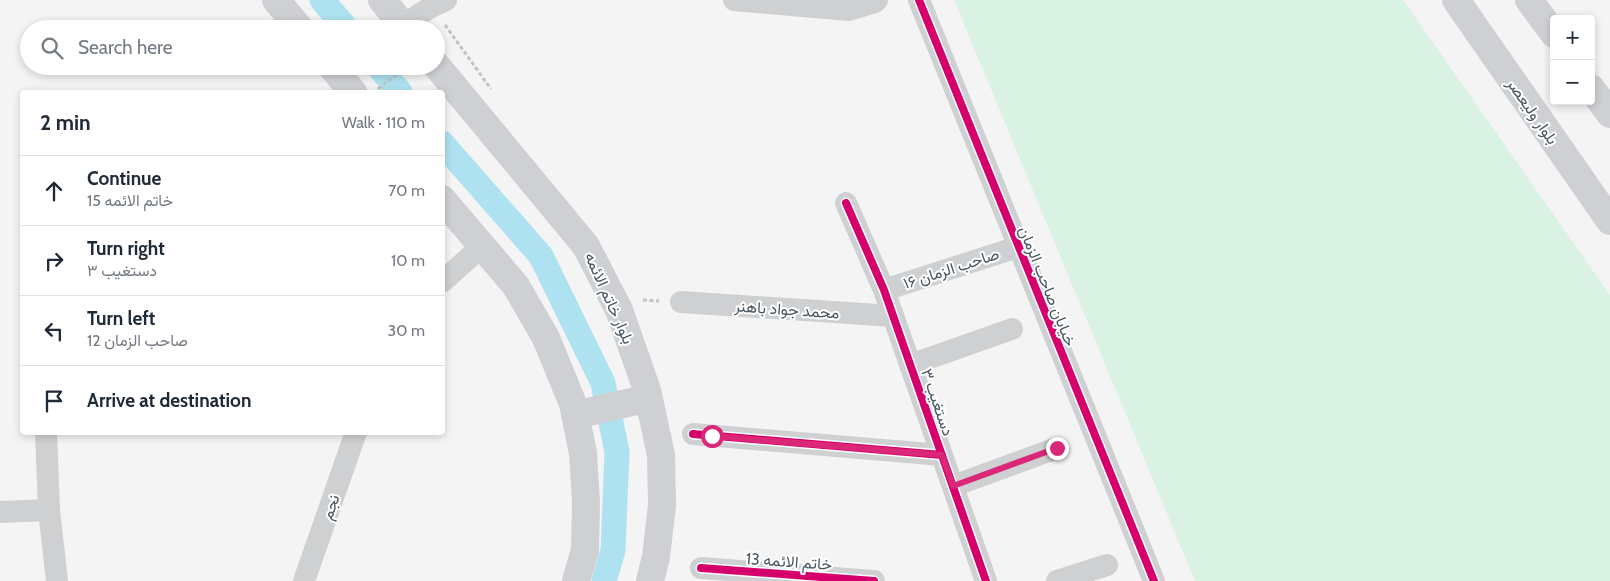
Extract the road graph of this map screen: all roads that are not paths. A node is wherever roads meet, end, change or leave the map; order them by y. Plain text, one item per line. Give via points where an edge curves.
1 (276, 0) edge
2 (382, 0) edge
3 (446, 0) edge
4 (734, 0) edge
5 (877, 0) edge
6 (919, 0) edge
7 (1456, 0) edge
8 (1530, 0) edge
9 (293, 20) edge
10 (398, 20) edge
11 (413, 20) edge
12 (1550, 28) edge
13 (339, 75) edge
14 (444, 75) edge
15 (351, 90) edge
16 (1595, 93) edge
17 (1610, 114) edge
18 (445, 202) edge
19 (846, 203) dead end
20 (1610, 222) edge
21 (482, 246) junction
22 (1018, 247) junction
23 (445, 279) edge
24 (884, 290) junction
25 (681, 302) road end
26 (893, 316) junction
27 (1012, 329) dead end
28 (910, 365) junction
29 (648, 398) junction
30 (576, 415) junction
31 (693, 434) dead end
32 (46, 435) edge
33 (355, 435) edge
34 (1057, 448) dead end
35 (942, 455) junction
36 (953, 486) junction
37 (48, 510) junction
38 (0, 512) edge
39 (1107, 564) dead end
40 (702, 568) dead end
41 (57, 581) edge
42 (304, 581) edge
43 (576, 581) edge
44 (650, 581) edge
45 (874, 581) edge
46 (986, 581) edge
47 (1057, 581) edge
48 (1154, 581) edge

1 - 9 main road
2 - 10 main road
3 - 11 street
4 - 5 street via 849,10
6 - 22 street, خیابان صاحب الزمان
7 - 20 main road, بلوار ولیعصر
8 - 12 main road
13 - 15 main road
14 - 29 main road, بلوار خاتم الائمه via 586,246 619,310
16 - 17 main road
18 - 21 main road
19 - 24 street, دستغیب ۳
21 - 23 street
21 - 30 main road via 516,286 546,338
22 - 24 street, صاحب الزمان ۱۶
22 - 48 street, خیابان صاحب الزمان
24 - 26 street, دستغیب ۳
25 - 26 street, محمد جواد باهنر
26 - 28 street, دستغیب ۳
27 - 28 street
28 - 35 street, دستغیب ۳
29 - 30 main road
29 - 44 main road, بلوار خاتم الائمه via 661,455 662,505
30 - 43 main road via 583,453 586,502 585,550
31 - 35 street
32 - 37 street
33 - 42 street, نجم
34 - 36 street
35 - 36 street, دستغیب ۳
36 - 46 street, دستغیب ۳
37 - 38 street
37 - 41 street
39 - 47 street
40 - 45 street, خاتم الائمه 13

